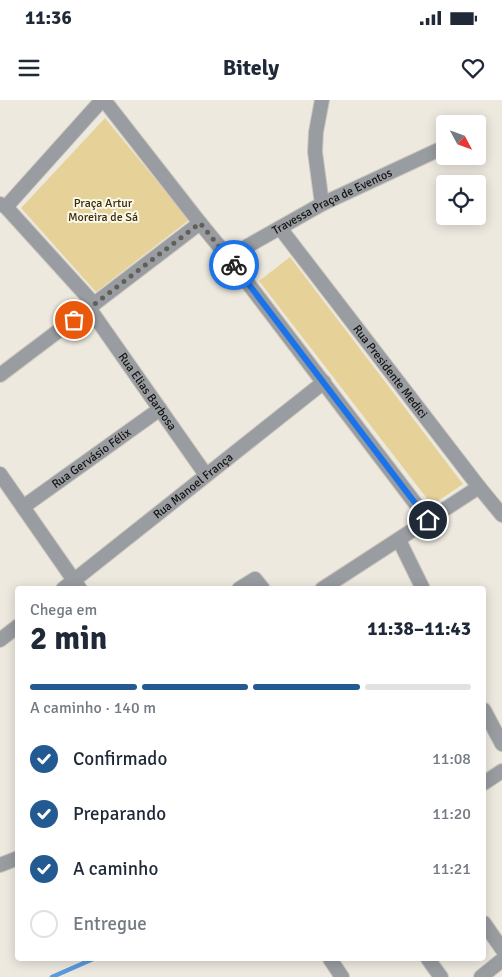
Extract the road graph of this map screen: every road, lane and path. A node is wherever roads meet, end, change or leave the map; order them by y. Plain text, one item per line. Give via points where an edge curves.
1 (103, 100) edge
2 (322, 100) edge
3 (436, 151) edge
4 (322, 204) junction
5 (3, 206) edge
6 (200, 223) junction
7 (280, 228) junction
8 (228, 257) junction
9 (91, 306) junction
10 (0, 375) edge
11 (324, 382) junction
12 (160, 409) junction
13 (0, 474) edge
14 (206, 475) junction
15 (479, 487) junction
16 (23, 507) junction
17 (502, 515) edge
18 (428, 520) junction
19 (399, 540) junction
20 (72, 586) edge
21 (327, 586) edge
22 (422, 586) edge
23 (15, 628) edge
24 (0, 640) edge
25 (486, 714) edge
26 (502, 744) edge
27 (502, 771) edge
28 (486, 782) edge
29 (15, 859) edge
30 (0, 865) edge
31 (486, 926) edge
32 (502, 949) edge
33 (502, 960) edge
34 (331, 961) edge
35 (429, 961) edge
36 (342, 977) edge
37 (441, 977) edge
38 (481, 977) edge

1 - 5 street
1 - 6 street
2 - 4 street via 315,152
3 - 4 street, Travessa Praça de Eventos
4 - 7 street, Travessa Praça de Eventos
5 - 9 street
6 - 8 street
6 - 9 street
7 - 8 street, Travessa Praça de Eventos
7 - 15 street, Rua Presidente Medici
8 - 11 street
9 - 10 street
9 - 12 street, Rua Elias Barbosa
11 - 14 street, Rua Manoel França
11 - 18 street
12 - 14 street, Rua Elias Barbosa
12 - 16 street, Rua Gervásio Félix
13 - 16 street
14 - 20 street, Rua Manoel França
15 - 17 street, Rua Presidente Medici
15 - 18 street
16 - 20 street
18 - 19 street
19 - 21 street
19 - 22 street
23 - 24 street
25 - 26 street
27 - 28 street
29 - 30 street
31 - 32 street
33 - 38 street
34 - 36 street
35 - 37 street

